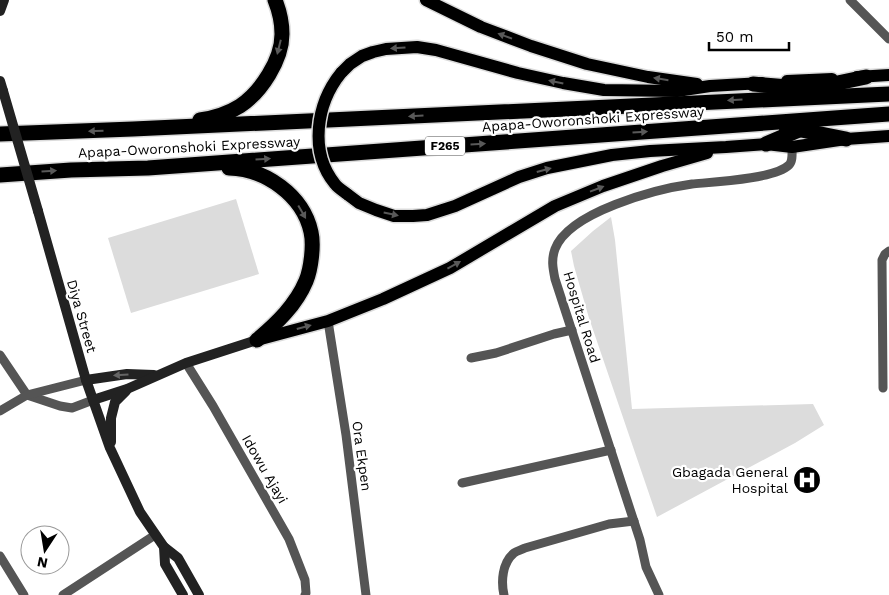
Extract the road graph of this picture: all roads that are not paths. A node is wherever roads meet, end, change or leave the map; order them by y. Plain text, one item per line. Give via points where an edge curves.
1 (4, 0) edge
2 (275, 0) edge
3 (426, 0) edge
4 (850, 0) edge
5 (0, 11) edge
6 (889, 39) edge
7 (889, 76) edge
8 (866, 77) junction
9 (753, 84) junction
10 (2, 86) edge
11 (710, 86) junction
12 (810, 89) junction
13 (868, 94) junction
14 (889, 94) edge
15 (763, 99) junction
16 (889, 114) edge
17 (840, 117) junction
18 (760, 123) junction
19 (133, 129) junction
20 (800, 129) junction
21 (0, 134) edge
22 (889, 136) edge
23 (846, 139) junction
24 (766, 144) junction
25 (726, 147) junction
26 (792, 147) junction
27 (148, 168) junction
28 (0, 175) edge
29 (889, 251) edge
30 (328, 322) junction
31 (572, 330) junction
32 (257, 340) junction
33 (0, 355) edge
34 (470, 358) dead end
35 (186, 363) junction
36 (157, 376) junction
37 (86, 380) junction
38 (883, 388) dead end
39 (127, 389) junction
40 (27, 395) junction
41 (93, 400) junction
42 (0, 411) edge
43 (110, 448) junction
44 (610, 450) junction
45 (462, 483) dead end
46 (634, 521) junction
47 (156, 535) junction
48 (164, 547) junction
49 (0, 556) edge
50 (24, 595) edge
51 (63, 595) edge
52 (183, 595) edge
53 (199, 595) edge
54 (305, 595) edge
55 (366, 595) edge
56 (504, 595) edge
57 (660, 595) edge

1 - 5 main road
2 -> 19 highway via 281,20 279,52 265,82 253,96 239,106 207,119
11 -> 3 main road via 587,64 481,28
4 - 6 street
7 - 8 main road, Apapa-Oworonshoki Expressway
8 - 9 main road, Apapa-Oworonshoki Expressway
8 - 12 highway
9 - 11 main road, Apapa-Oworonshoki Expressway
9 - 12 highway
10 - 37 main road, Diya Street, bridge
11 -> 25 main road, bridge via 677,92 604,90 518,73 436,50 417,47 386,49 362,56 334,82 320,115 318,138 321,155 336,185 359,203 394,216 427,215 519,177 556,166 612,155
12 - 13 highway
12 - 15 highway
13 - 14 highway, Apapa-Oworonshoki Expressway
13 - 15 highway, Apapa-Oworonshoki Expressway
15 -> 19 highway, Apapa-Oworonshoki Expressway
16 - 17 highway, Apapa-Oworonshoki Expressway / F265
17 - 18 highway, Apapa-Oworonshoki Expressway / F265
17 - 20 highway
18 - 20 highway
27 -> 18 highway, Apapa-Oworonshoki Expressway / F265
19 -> 21 highway, Apapa-Oworonshoki Expressway
20 - 23 highway
20 - 24 highway
22 - 23 main road
23 - 26 main road
24 - 25 main road
24 - 26 main road
30 -> 25 main road via 450,268 555,206 603,186
26 - 31 street, Hospital Road via 789,164 778,172 654,192 599,211 575,227 556,248 552,266
28 -> 27 highway, Apapa-Oworonshoki Expressway / F265
27 -> 32 highway via 242,169 279,185 294,198 311,233 311,266 298,297 275,325
29 - 38 street via 882,260
32 -> 30 main road
30 - 55 street, Ora Ekpen
31 - 34 street
31 - 44 street, Hospital Road
32 - 35 main road
33 - 40 street
35 - 36 main road
35 - 54 street, Idowu Ajayi via 289,539 304,580
36 -> 37 main road via 127,374
36 - 39 main road
37 - 40 street
37 - 41 main road, Diya Street
39 - 41 main road
39 - 43 main road via 115,402
40 - 41 street via 72,408
40 - 42 street
41 - 43 main road, Diya Street
43 - 47 main road, Diya Street via 140,512
44 - 45 street
44 - 46 street, Hospital Road
46 - 56 street via 609,524 513,554 505,564
46 - 57 street, Hospital Road via 646,567
47 - 48 main road, Diya Street
47 - 51 street
48 - 52 main road, Diya Street via 165,564
48 - 53 main road, Diya Street via 178,558
49 - 50 street

